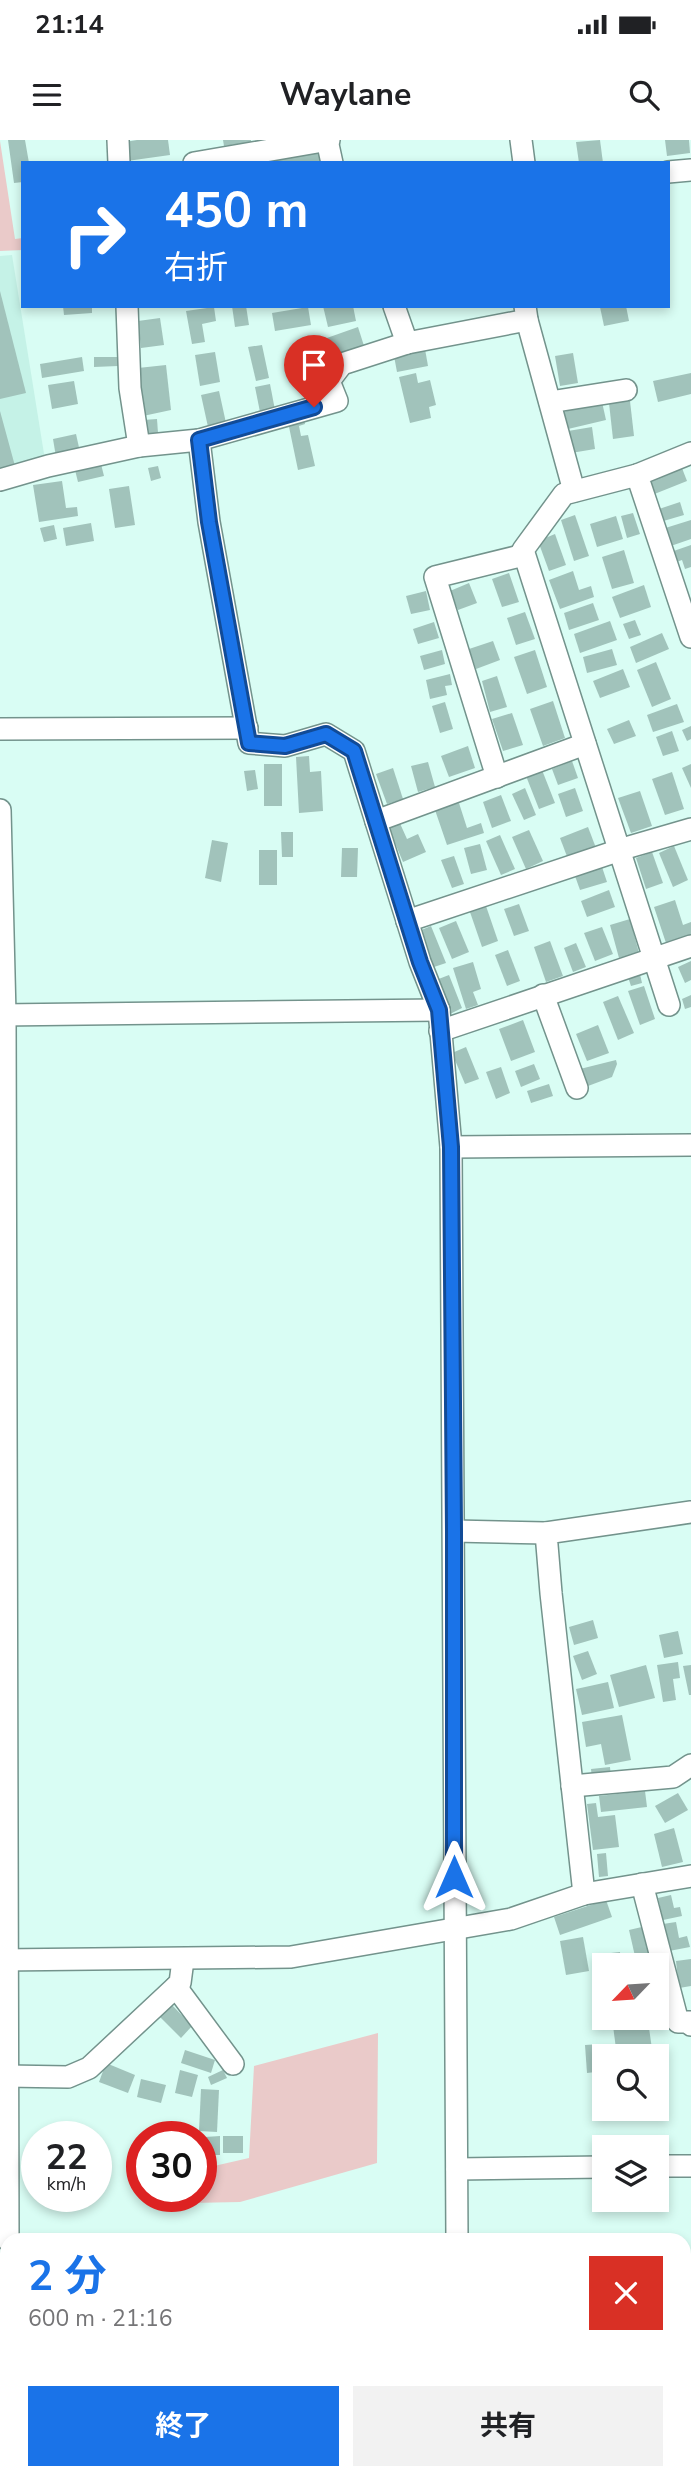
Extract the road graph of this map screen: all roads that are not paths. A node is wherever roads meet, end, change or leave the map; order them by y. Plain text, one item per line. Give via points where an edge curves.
1 (118, 140) edge
2 (328, 140) edge
3 (522, 140) edge
4 (119, 161) edge
5 (206, 161) edge
6 (331, 161) edge
7 (524, 161) edge
8 (691, 170) edge
9 (670, 172) edge
10 (127, 308) edge
11 (395, 308) edge
12 (526, 313) edge
13 (407, 343) junction
14 (626, 390) dead end
15 (550, 402) junction
16 (199, 440) junction
17 (139, 446) junction
18 (691, 453) edge
19 (637, 475) junction
20 (0, 480) edge
21 (574, 491) junction
22 (524, 555) junction
23 (691, 637) edge
24 (247, 727) junction
25 (0, 729) edge
26 (585, 744) junction
27 (496, 776) junction
28 (0, 810) edge
29 (376, 821) junction
30 (691, 829) edge
31 (619, 850) junction
32 (407, 921) junction
33 (691, 946) edge
34 (655, 958) junction
35 (543, 995) junction
36 (669, 1005) dead end
37 (3, 1015) edge
38 (440, 1021) junction
39 (577, 1088) dead end
40 (691, 1145) edge
41 (451, 1147) junction
42 (691, 1513) edge
43 (454, 1531) junction
44 (546, 1533) junction
45 (691, 1765) edge
46 (572, 1786) junction
47 (691, 1876) edge
48 (642, 1884) junction
49 (584, 1894) junction
50 (454, 1930) junction
51 (3, 1960) edge
52 (183, 1960) junction
53 (176, 1987) junction
54 (691, 2023) edge
55 (233, 2064) dead end
56 (6, 2076) junction
57 (669, 2166) edge
58 (691, 2166) edge
59 (592, 2167) edge
60 (457, 2169) junction
61 (8, 2233) edge
62 (457, 2233) edge

1 - 4 street
2 - 5 street
2 - 6 street
3 - 7 street
8 - 9 street
10 - 17 street via 130,388
11 - 13 street
12 - 13 street
12 - 15 street
13 - 16 street via 342,364 329,381 337,401
14 - 15 street
15 - 21 street
16 - 17 street
16 - 24 street via 209,522
17 - 20 street
18 - 19 street
19 - 21 street
19 - 23 street
21 - 22 street via 564,494 523,550
22 - 26 street
22 - 27 street via 435,577
24 - 25 street
24 - 29 street via 249,743 285,746 326,734 354,751
26 - 27 street
26 - 31 street
27 - 29 street
28 - 37 street
29 - 32 street
30 - 31 street
31 - 32 street
31 - 34 street
32 - 38 street
33 - 34 street
34 - 35 street
34 - 36 street
35 - 38 street
35 - 39 street
37 - 38 street
37 - 51 street
38 - 41 street
40 - 41 street
41 - 43 street
42 - 44 street
43 - 44 street
43 - 50 street
44 - 46 street
45 - 46 street via 673,1777
46 - 49 street
47 - 48 street
48 - 49 street
48 - 54 street via 678,2022
49 - 50 street via 510,1919
50 - 52 street via 291,1958
50 - 60 street
51 - 52 street
51 - 56 street
52 - 53 street
53 - 55 street
53 - 56 street via 89,2068 68,2077
56 - 61 street
57 - 58 street
59 - 60 street
60 - 62 street

